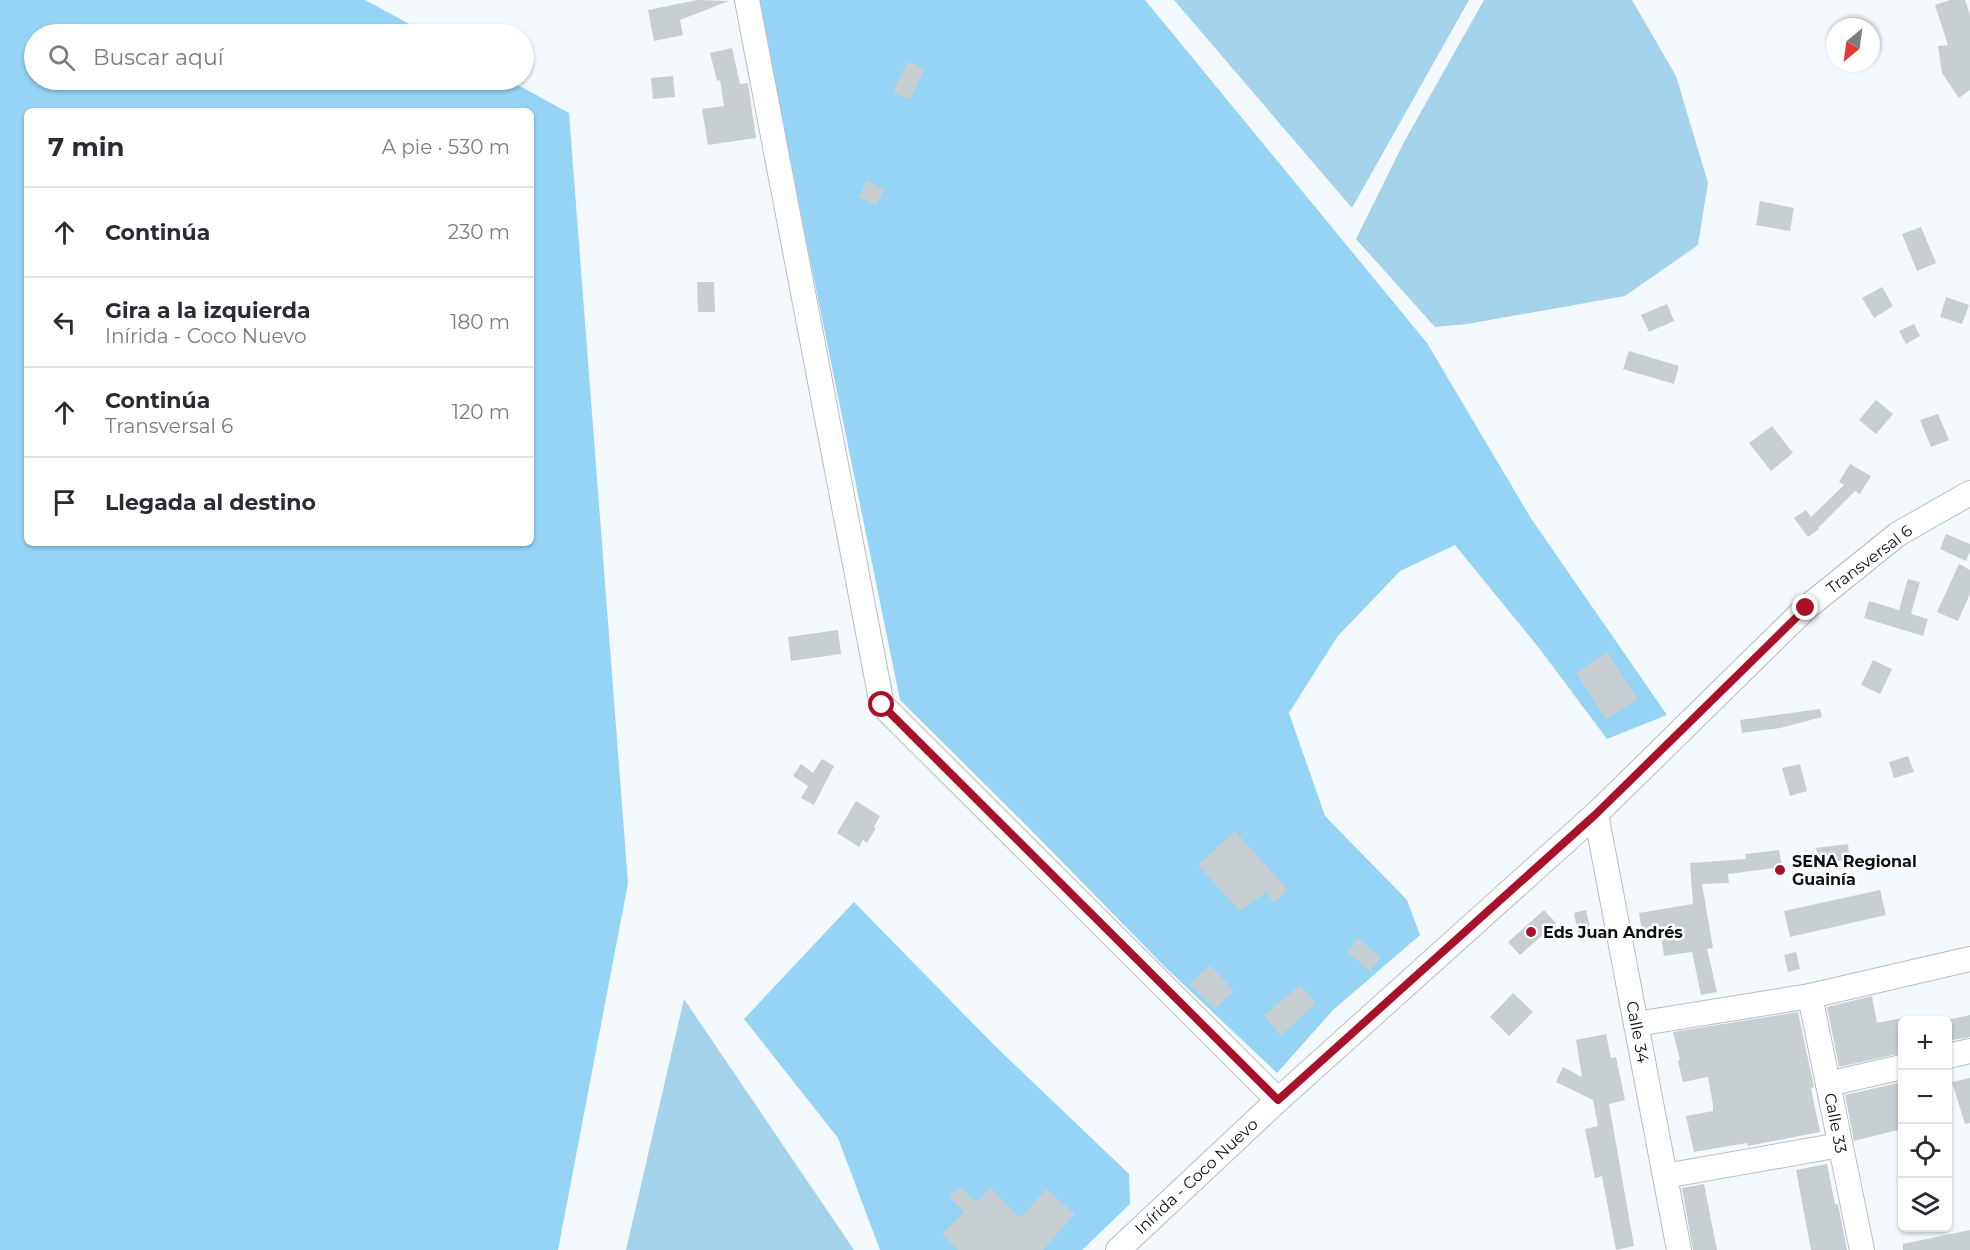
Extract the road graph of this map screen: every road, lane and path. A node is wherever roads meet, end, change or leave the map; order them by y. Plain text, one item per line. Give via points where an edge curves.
1 (747, 0) edge
2 (1970, 493) edge
3 (1596, 814) junction
4 (1970, 959) edge
5 (1810, 996) junction
6 (1636, 1024) junction
7 (1970, 1051) edge
8 (1952, 1055) edge
9 (1898, 1068) edge
10 (1828, 1084) junction
11 (1278, 1100) junction
12 (1840, 1145) junction
13 (1665, 1176) junction
14 (1118, 1250) edge
15 (1679, 1250) edge
16 (1862, 1250) edge

1 - 11 street via 882,705
2 - 3 street, Transversal 6 via 1898,534 1806,608
3 - 6 street, Calle 34
3 - 11 street, Inírida - Coco Nuevo
4 - 5 street
5 - 6 street
5 - 10 street, Calle 33
6 - 13 street, Calle 34
7 - 8 street
9 - 10 street
10 - 12 street, Calle 33
11 - 14 street, Inírida - Coco Nuevo
12 - 13 street
12 - 16 street, Calle 33
13 - 15 street, Calle 34

